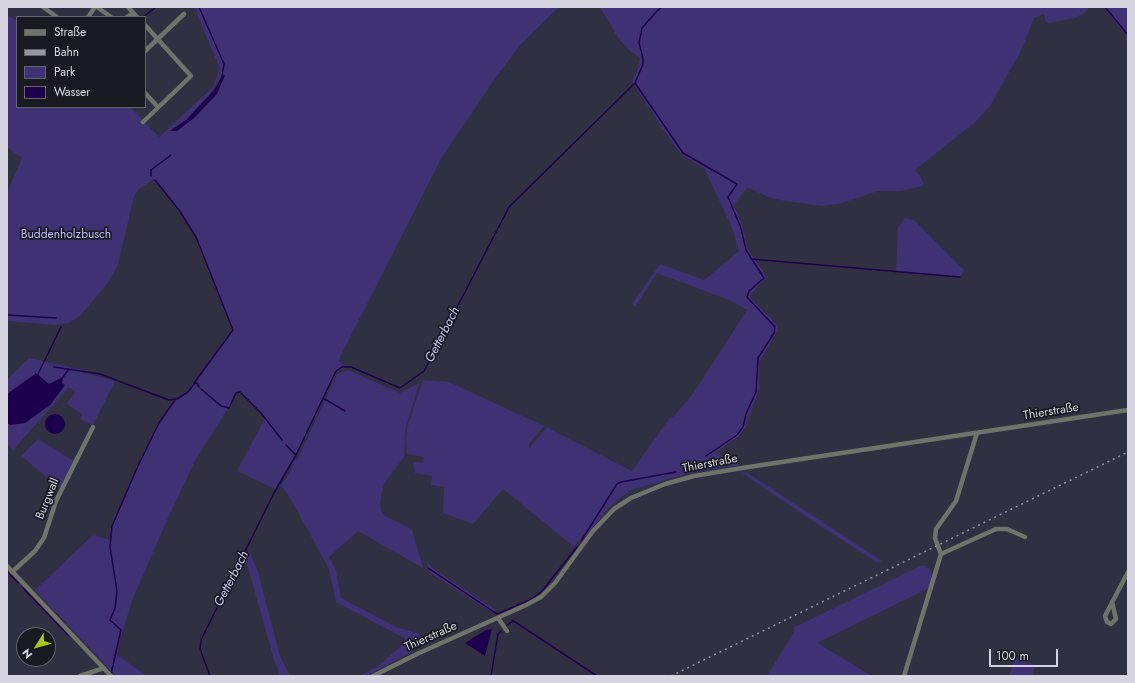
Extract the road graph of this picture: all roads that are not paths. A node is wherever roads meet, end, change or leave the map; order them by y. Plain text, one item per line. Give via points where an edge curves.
1 (43, 7) edge
2 (96, 7) edge
3 (128, 7) edge
4 (133, 13) junction
5 (184, 14) dead end
6 (56, 16) edge
7 (89, 16) edge
8 (110, 16) edge
9 (128, 16) edge
10 (136, 16) edge
11 (146, 26) edge
12 (158, 39) junction
13 (146, 50) edge
14 (146, 94) edge
15 (158, 107) junction
16 (143, 122) dead end
17 (1128, 410) edge
18 (93, 427) dead end
19 (977, 433) junction
20 (1025, 538) dead end
21 (941, 554) junction
22 (7, 566) edge
23 (12, 572) junction
24 (1128, 572) edge
25 (1112, 602) dead end
26 (498, 618) junction
27 (507, 631) dead end
28 (104, 668) junction
29 (109, 674) edge
30 (80, 676) edge
31 (373, 676) edge
32 (904, 676) edge

1 - 6 street
2 - 7 street
2 - 8 street
3 - 4 street
4 - 9 street
4 - 10 street
5 - 12 street
11 - 12 street
12 - 13 street
12 - 15 street via 191,76
14 - 15 street
15 - 16 street
17 - 19 street, Thierstraße
18 - 23 street, Burgwall via 56,501 44,538 35,551
19 - 21 street via 956,501 936,529 935,538
19 - 26 street, Thierstraße via 694,476 652,488 622,504 602,520 545,594
20 - 21 street via 1007,529 996,529
21 - 32 street
22 - 23 street
23 - 28 street
24 - 25 street
26 - 27 street
26 - 31 street, Thierstraße
28 - 29 street
28 - 30 street

